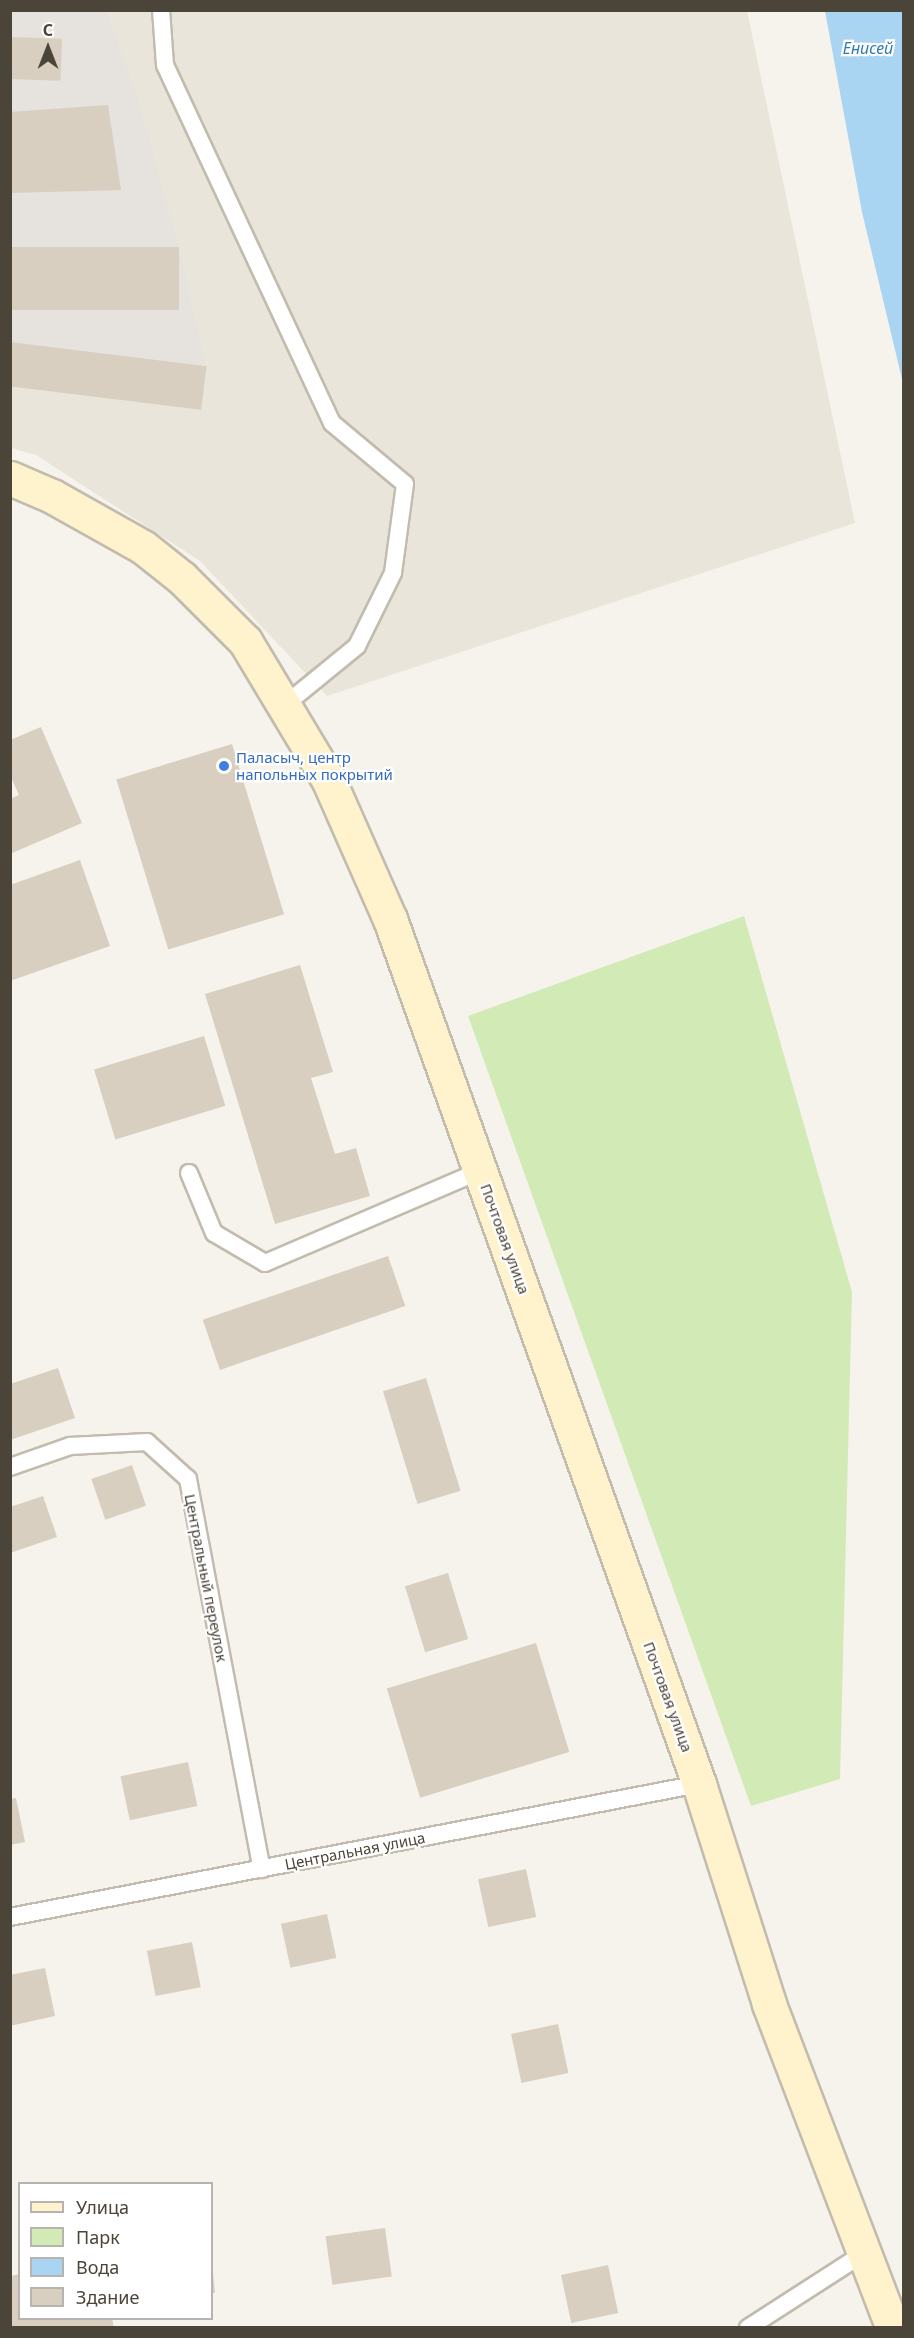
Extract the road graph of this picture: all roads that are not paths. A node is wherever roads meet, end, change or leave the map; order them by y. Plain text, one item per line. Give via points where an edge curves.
1 (161, 10) edge
2 (10, 478) edge
3 (286, 704) junction
4 (480, 1171) junction
5 (189, 1173) dead end
6 (10, 1467) edge
7 (699, 1784) junction
8 (262, 1869) junction
9 (10, 1917) edge
10 (866, 2252) junction
11 (748, 2328) edge
12 (893, 2328) edge

1 - 3 lane via 165,65 332,423 405,484 393,573 357,646
2 - 3 main road, Почтовая улица via 52,496 143,547 182,578 245,641
3 - 4 main road, Почтовая улица via 329,781 390,919
4 - 5 lane via 265,1263 214,1233
4 - 7 main road, Почтовая улица
6 - 8 lane, Центральный переулок via 70,1446 147,1442 188,1479
7 - 8 lane, Центральная улица
7 - 10 main road, Почтовая улица via 769,2004
8 - 9 lane, Центральная улица
10 - 11 lane
10 - 12 main road, Почтовая улица

